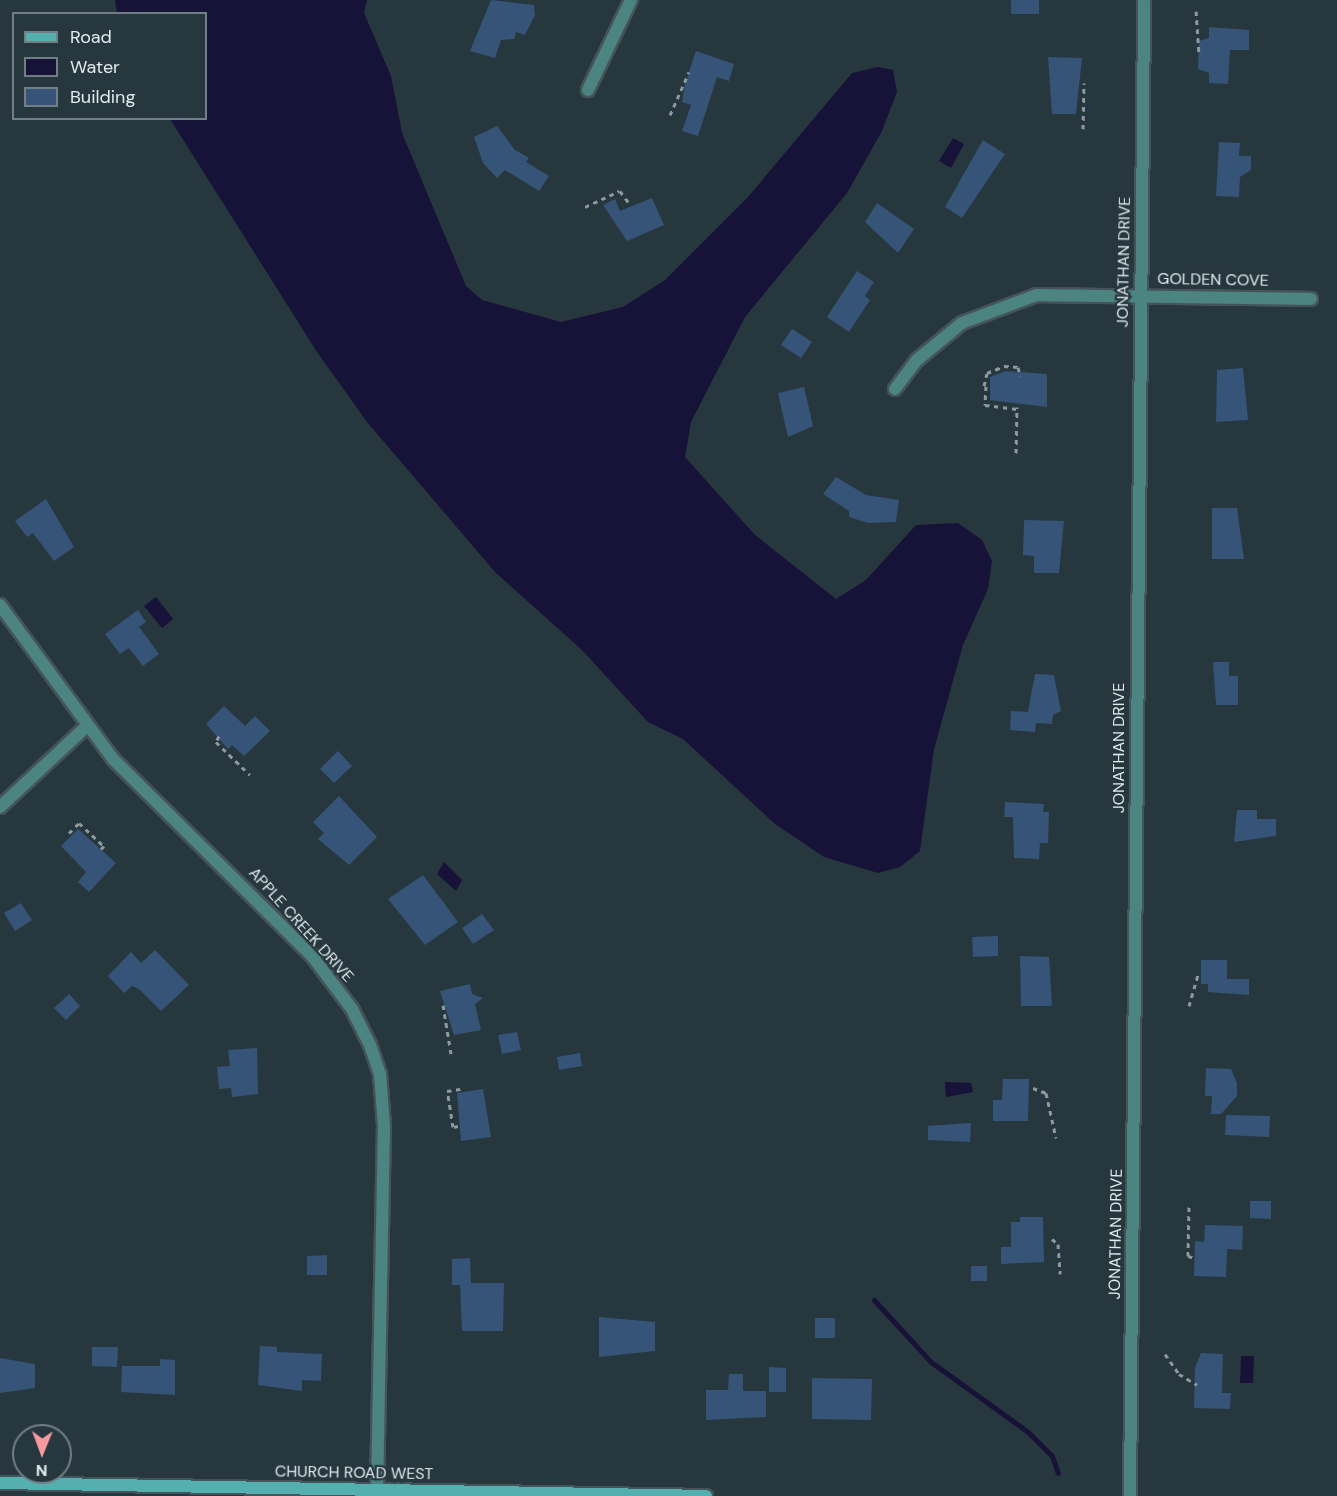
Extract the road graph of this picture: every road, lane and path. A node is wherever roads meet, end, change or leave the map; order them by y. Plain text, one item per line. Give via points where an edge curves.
1 (631, 0) edge
2 (1144, 0) edge
3 (1196, 11) dead end
4 (1199, 55) dead end
5 (689, 72) dead end
6 (1084, 83) dead end
7 (588, 90) dead end
8 (670, 116) dead end
9 (1083, 129) dead end
10 (629, 203) dead end
11 (585, 207) dead end
12 (1139, 296) junction
13 (1311, 299) dead end
14 (1020, 376) dead end
15 (895, 389) dead end
16 (1016, 453) dead end
17 (0, 605) edge
18 (87, 726) junction
19 (219, 736) dead end
20 (250, 775) dead end
21 (0, 807) edge
22 (69, 833) dead end
23 (100, 850) dead end
24 (1199, 972) dead end
25 (443, 1005) dead end
26 (1189, 1006) dead end
27 (451, 1054) dead end
28 (1033, 1088) dead end
29 (465, 1089) dead end
30 (458, 1126) dead end
31 (1056, 1138) dead end
32 (1189, 1207) dead end
33 (1052, 1239) dead end
34 (1195, 1258) dead end
35 (1060, 1274) dead end
36 (1165, 1354) dead end
37 (1197, 1385) dead end
38 (0, 1483) edge
39 (378, 1490) junction
40 (706, 1496) edge
41 (1130, 1496) edge

1 - 7 street
2 - 12 street, JONATHAN DRIVE
3 - 4 path
5 - 8 path
6 - 9 path via 1088,108
10 - 11 path via 620,190
12 - 13 street, GOLDEN COVE
12 - 15 street, GOLDEN COVE via 1037,296 975,314 941,337
12 - 41 street, JONATHAN DRIVE
14 - 16 path via 1018,367 1004,366 987,373 985,386 985,405 1017,408
17 - 18 street, APPLE CREEK DRIVE
18 - 21 street
18 - 39 street, APPLE CREEK DRIVE via 134,783 236,877 327,974 352,1009 377,1062 384,1126
19 - 20 path via 216,742
22 - 23 path via 79,823 104,846
24 - 26 path
25 - 27 path
28 - 31 path via 1046,1093
29 - 30 path via 447,1091 453,1127
32 - 34 path via 1188,1256
33 - 35 path via 1058,1244
36 - 37 path via 1179,1374
38 - 39 street, CHURCH ROAD WEST
39 - 40 street, CHURCH ROAD WEST

